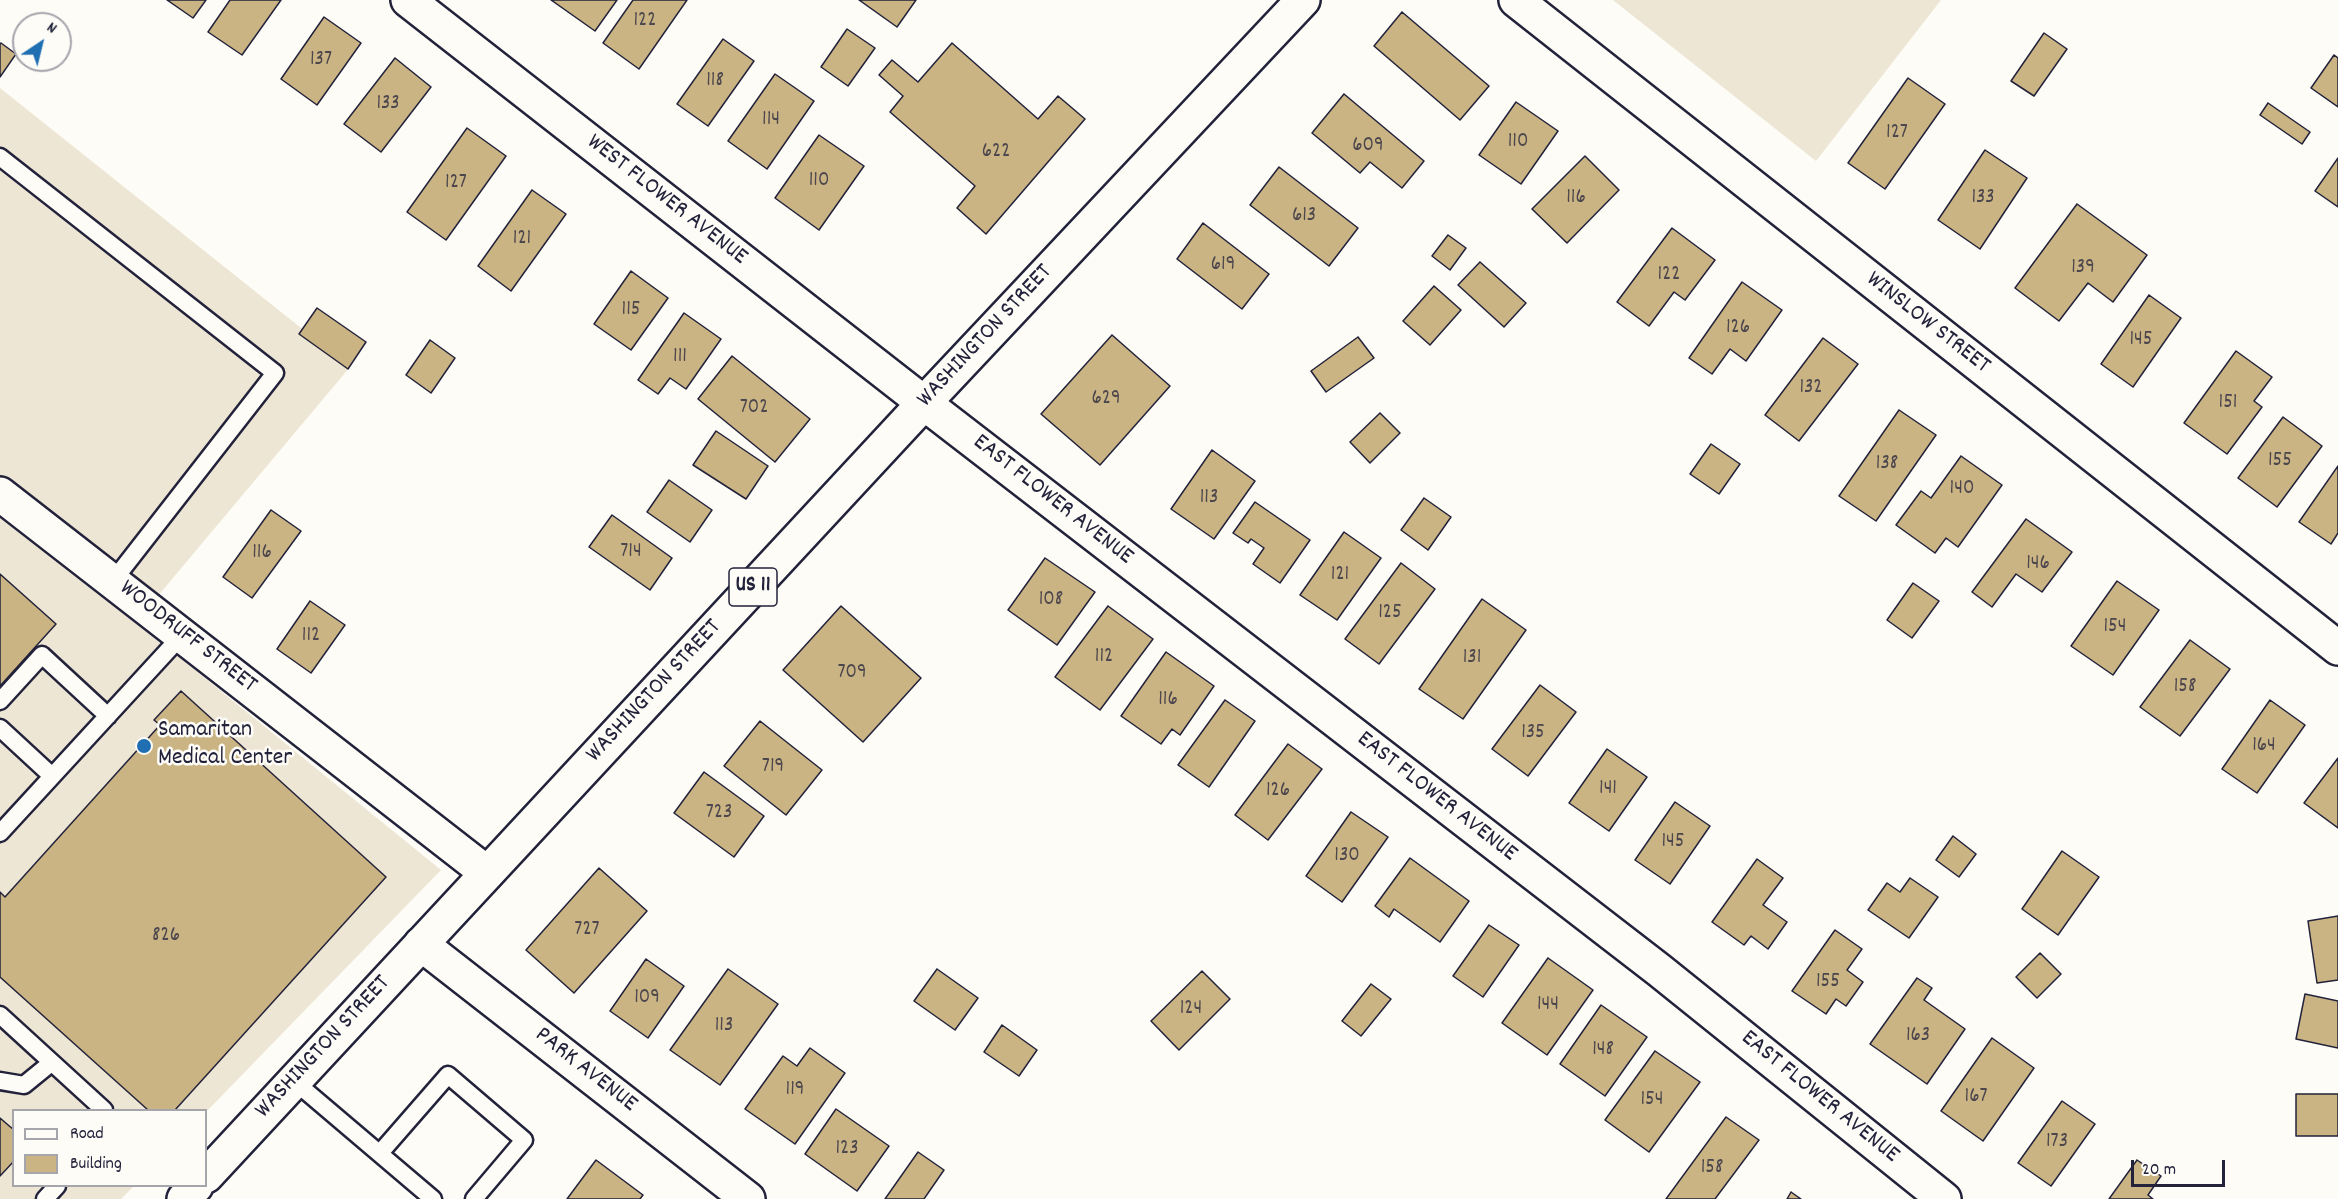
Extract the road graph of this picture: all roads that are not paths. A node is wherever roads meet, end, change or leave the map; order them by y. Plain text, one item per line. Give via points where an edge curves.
1 (408, 0) edge
2 (1303, 0) edge
3 (1516, 0) edge
4 (0, 157) edge
5 (924, 403) junction
6 (0, 494) edge
7 (113, 581) junction
8 (183, 634) junction
9 (2338, 648) edge
10 (0, 700) edge
11 (108, 716) junction
12 (0, 728) edge
13 (52, 776) junction
14 (0, 833) edge
15 (487, 873) junction
16 (421, 944) junction
17 (0, 1016) edge
18 (51, 1062) junction
19 (0, 1081) edge
20 (294, 1081) junction
21 (103, 1109) edge
22 (380, 1153) junction
23 (207, 1175) edge
24 (55, 1187) edge
25 (45, 1199) edge
26 (433, 1199) edge
27 (474, 1199) edge
28 (748, 1199) edge
29 (1944, 1199) edge

1 - 5 street, WEST FLOWER AVENUE
2 - 5 street, WASHINGTON STREET / US 11
3 - 9 street, WINSLOW STREET
4 - 7 lane via 275,373
5 - 15 street, WASHINGTON STREET / US 11
5 - 29 street, EAST FLOWER AVENUE via 1649,962
6 - 7 street, WOODRUFF STREET
7 - 8 street, WOODRUFF STREET
8 - 11 lane
8 - 15 street, WOODRUFF STREET
10 - 11 lane via 42,655
11 - 13 lane
12 - 13 lane
13 - 14 lane
15 - 16 street, WASHINGTON STREET / US 11
16 - 20 street, WASHINGTON STREET / US 11
16 - 28 street, PARK AVENUE
17 - 18 lane
18 - 19 lane via 24,1085
18 - 21 lane
20 - 22 lane
20 - 23 street, WASHINGTON STREET / US 11
22 - 26 lane
22 - 27 lane via 448,1075 524,1140
24 - 25 lane

